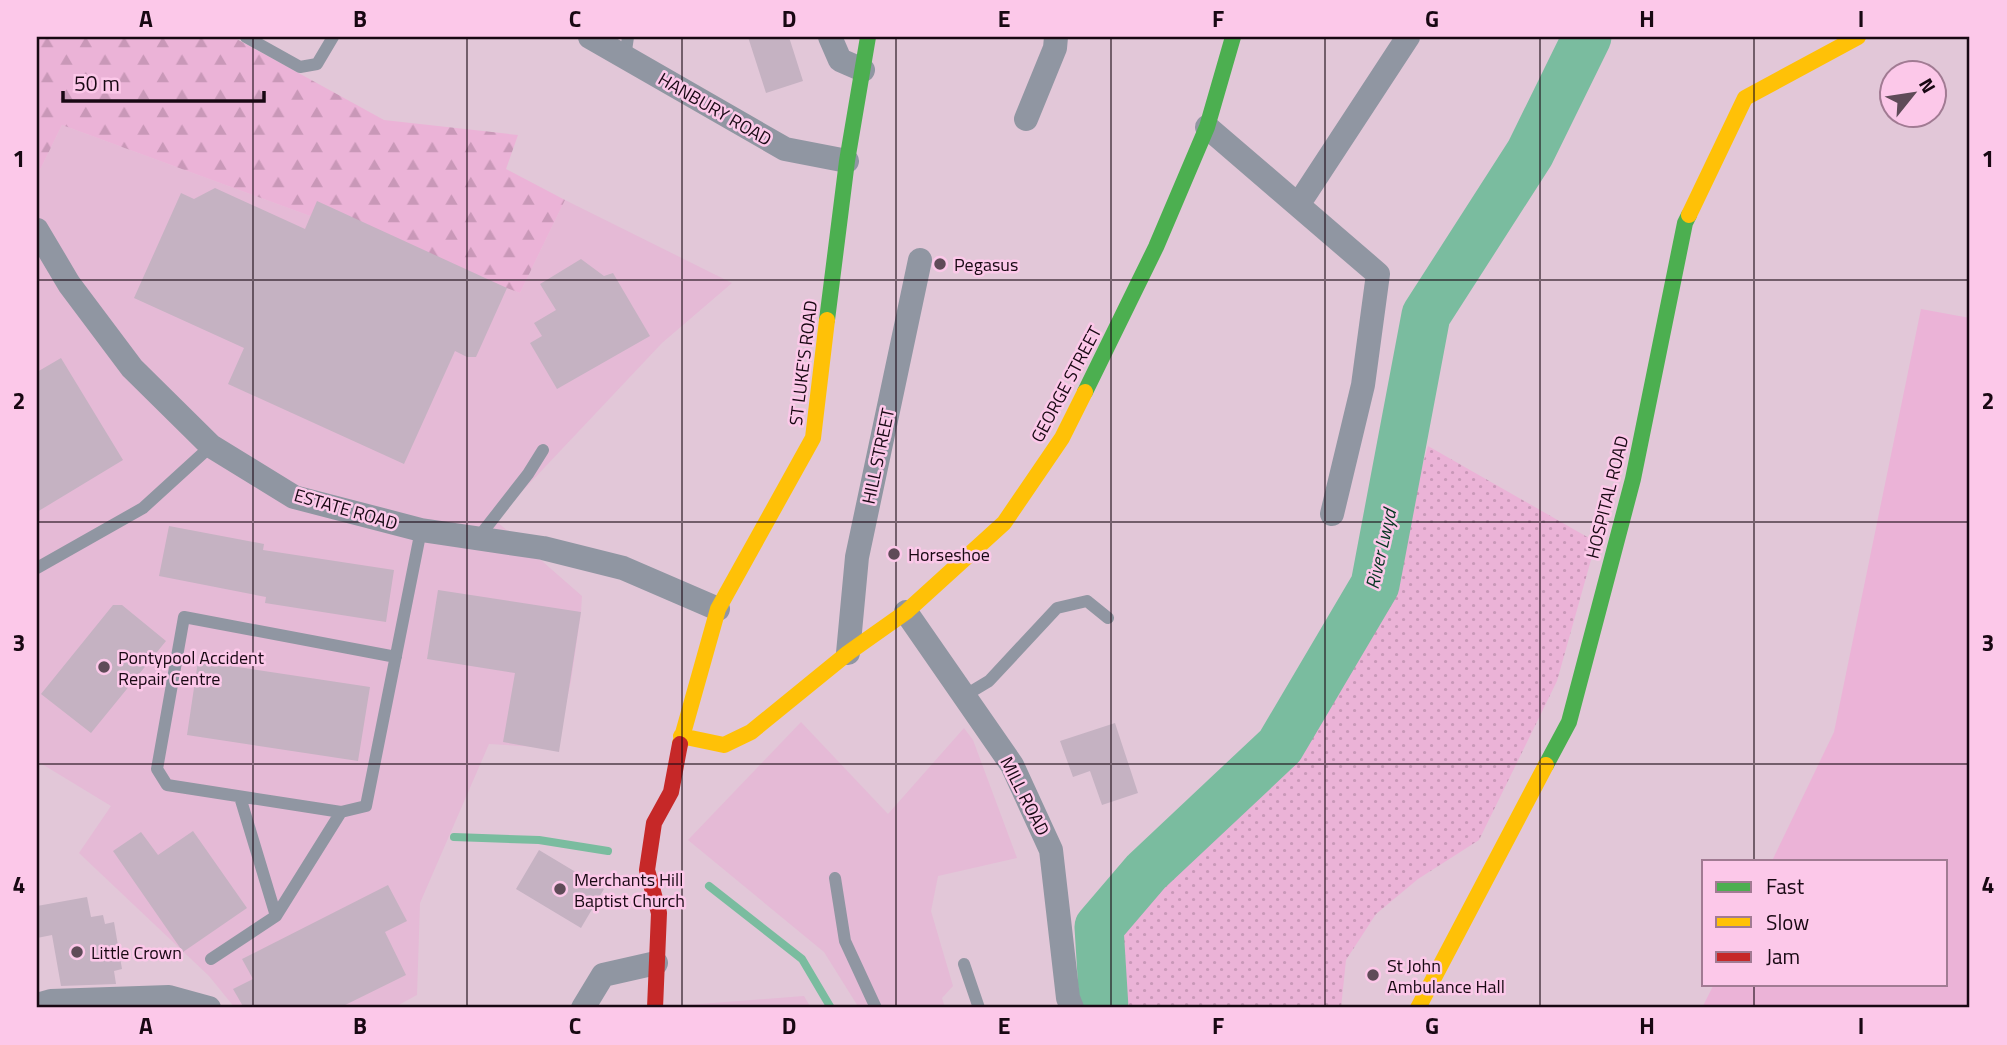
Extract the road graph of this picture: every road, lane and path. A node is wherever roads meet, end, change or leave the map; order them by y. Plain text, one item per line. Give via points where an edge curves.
1 (246, 37) edge
2 (333, 37) edge
3 (590, 37) edge
4 (830, 37) edge
5 (868, 37) edge
6 (1056, 37) edge
7 (1233, 37) edge
8 (1408, 37) edge
9 (1858, 37) edge
10 (626, 47) edge
11 (863, 70) junction
12 (1026, 119) dead end
13 (1207, 127) junction
14 (847, 161) junction
15 (1298, 205) junction
16 (37, 230) edge
17 (920, 260) dead end
18 (211, 446) junction
19 (544, 450) dead end
20 (1332, 514) dead end
21 (421, 530) junction
22 (478, 538) junction
23 (37, 568) edge
24 (718, 609) junction
25 (906, 612) junction
26 (1108, 618) dead end
27 (849, 653) junction
28 (396, 657) junction
29 (964, 695) junction
30 (681, 736) junction
31 (671, 792) junction
32 (240, 797) junction
33 (341, 812) junction
34 (677, 816) dead end
35 (835, 878) dead end
36 (668, 894) dead end
37 (659, 913) junction
38 (276, 916) junction
39 (211, 959) dead end
40 (656, 963) junction
41 (964, 964) dead end
42 (37, 1004) edge
43 (209, 1008) edge
44 (583, 1008) edge
45 (655, 1008) edge
46 (876, 1008) edge
47 (979, 1008) edge
48 (1072, 1008) edge
49 (1418, 1008) edge

1 - 2 lane via 300,67 317,64
3 - 10 street, HANBURY ROAD
4 - 11 street via 840,60
5 - 11 main road, ST LUKE'S ROAD
6 - 12 street
7 - 13 main road, GEORGE STREET
8 - 15 street
9 - 49 main road, HOSPITAL ROAD via 1745,98 1685,223 1633,479 1569,722
10 - 14 street, HANBURY ROAD via 785,149
11 - 14 main road, ST LUKE'S ROAD
13 - 15 street
13 - 25 main road, GEORGE STREET via 1156,247 1062,438 1004,523
14 - 24 main road, ST LUKE'S ROAD via 813,438
15 - 20 street via 1378,274 1363,385
16 - 18 street, ESTATE ROAD via 69,284 132,368
17 - 27 street, HILL STREET via 857,557
18 - 21 street, ESTATE ROAD via 294,497
18 - 23 lane via 143,508
19 - 22 lane
21 - 22 street, ESTATE ROAD
21 - 28 lane
22 - 24 street, ESTATE ROAD via 544,548 623,568
24 - 30 main road, ST LUKE'S ROAD
25 - 27 main road, GEORGE STREET
25 - 29 street, MILL ROAD
26 - 29 lane via 1087,601 1057,608 989,681
27 - 30 main road, GEORGE STREET via 751,732 723,745
28 - 32 lane via 184,617 157,769 167,785
28 - 33 lane via 366,806
29 - 48 street, MILL ROAD via 1012,765 1051,849
30 - 31 main road, ST LUKE'S ROAD
31 - 34 main road, ST LUKE'S ROAD
31 - 37 main road, ST LUKE'S ROAD via 654,822 647,870
32 - 33 lane
32 - 38 lane
33 - 38 lane
35 - 46 lane via 845,941
36 - 37 main road, ST LUKE'S ROAD
37 - 40 main road, ST LUKE'S ROAD
38 - 39 lane
40 - 44 street via 603,975
40 - 45 main road, ST LUKE'S ROAD
41 - 47 lane
42 - 43 street via 169,997

